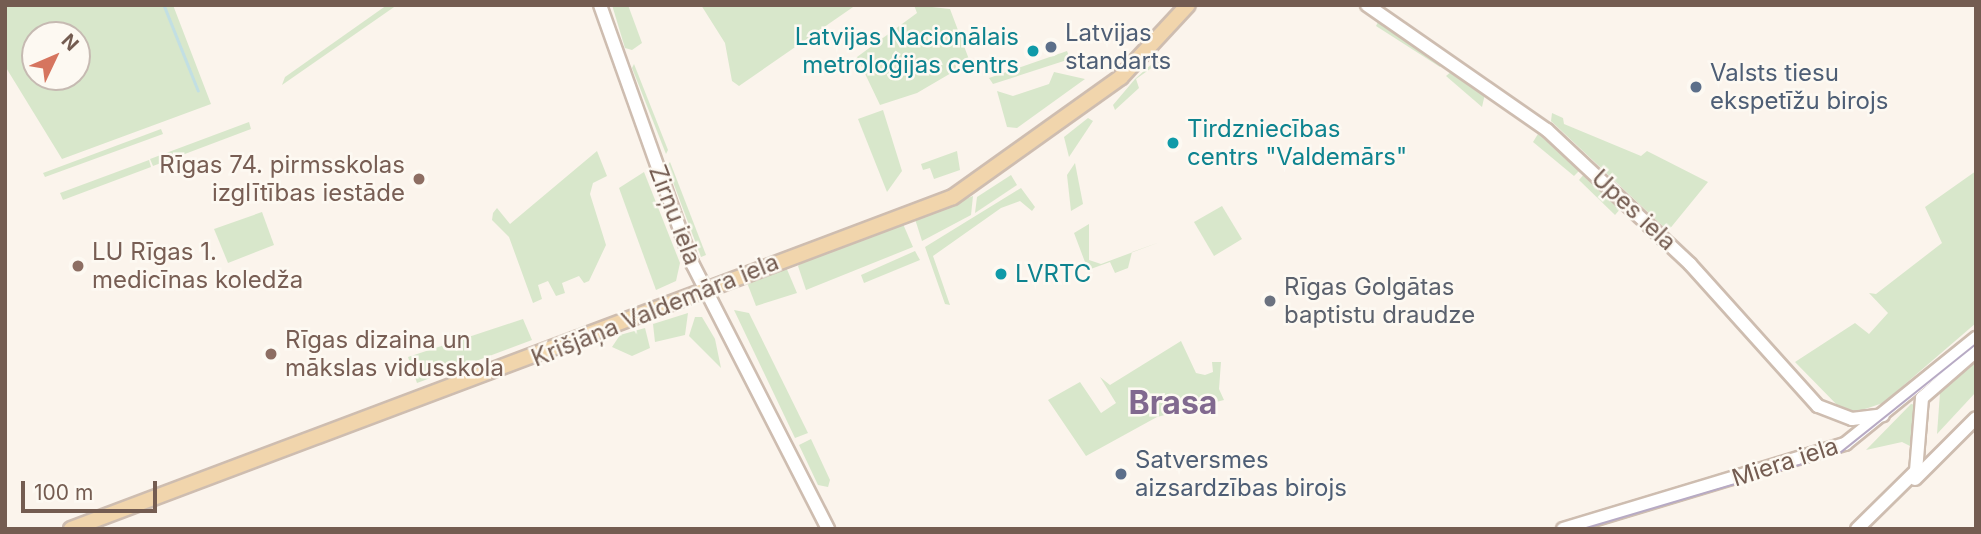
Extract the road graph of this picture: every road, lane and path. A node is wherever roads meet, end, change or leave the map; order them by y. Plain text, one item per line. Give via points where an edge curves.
1 (600, 5) edge
2 (1188, 5) edge
3 (1367, 5) edge
4 (706, 288) junction
5 (1976, 338) edge
6 (1976, 351) edge
7 (1906, 394) junction
8 (1922, 398) junction
9 (1883, 415) junction
10 (1976, 418) edge
11 (1923, 430) junction
12 (1949, 443) junction
13 (1908, 482) junction
14 (71, 529) edge
15 (828, 529) edge
16 (1563, 529) edge
17 (1857, 529) edge

1 - 4 street, Zirņu iela via 692,263
2 - 4 main road, Krišjāņa Valdemāra iela via 1121,77 972,187
3 - 9 street, Upes iela via 1547,130 1690,264 1818,406 1852,419
4 - 14 main road, Krišjāņa Valdemāra iela via 523,362
4 - 15 street, Zirņu iela
5 - 7 street, Miera iela
6 - 8 street
7 - 8 street
7 - 9 street, Miera iela
8 - 11 street
9 - 16 street, Miera iela via 1835,448
10 - 12 street
11 - 12 street via 1933,443
11 - 13 street via 1920,461
12 - 13 street
13 - 17 street

